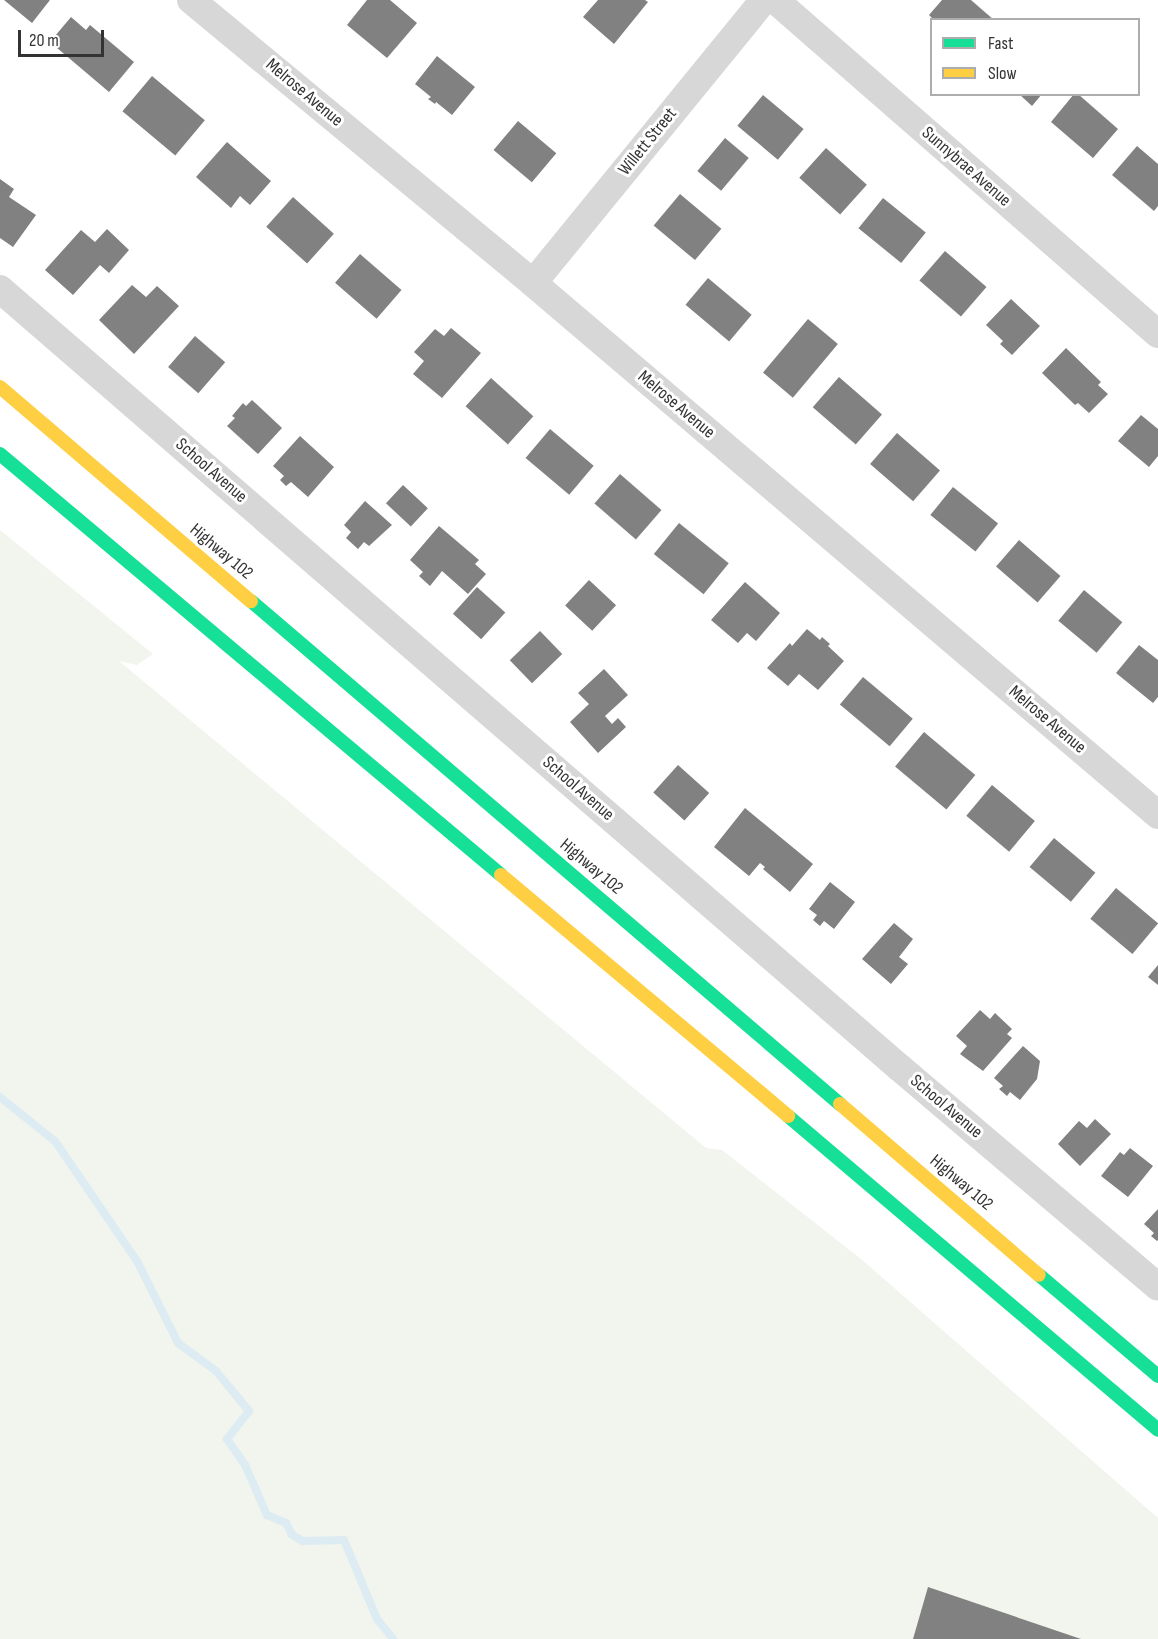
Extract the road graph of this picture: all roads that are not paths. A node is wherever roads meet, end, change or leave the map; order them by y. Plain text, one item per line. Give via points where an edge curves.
1 (191, 0) edge
2 (764, 0) edge
3 (775, 0) edge
4 (533, 283) junction
5 (0, 289) edge
6 (1158, 334) edge
7 (0, 387) edge
8 (0, 454) edge
9 (1158, 815) edge
10 (1009, 1248) junction
11 (1158, 1287) edge
12 (1112, 1318) dead end
13 (1158, 1376) edge
14 (1158, 1430) edge

1 - 4 street, Melrose Avenue
2 - 4 street, Willett Street
3 - 6 street, Sunnybrae Avenue
4 - 9 street, Melrose Avenue
5 - 11 street, School Avenue
7 - 10 highway, Highway 102
8 - 14 highway
10 - 12 highway
10 - 13 highway, Highway 102

